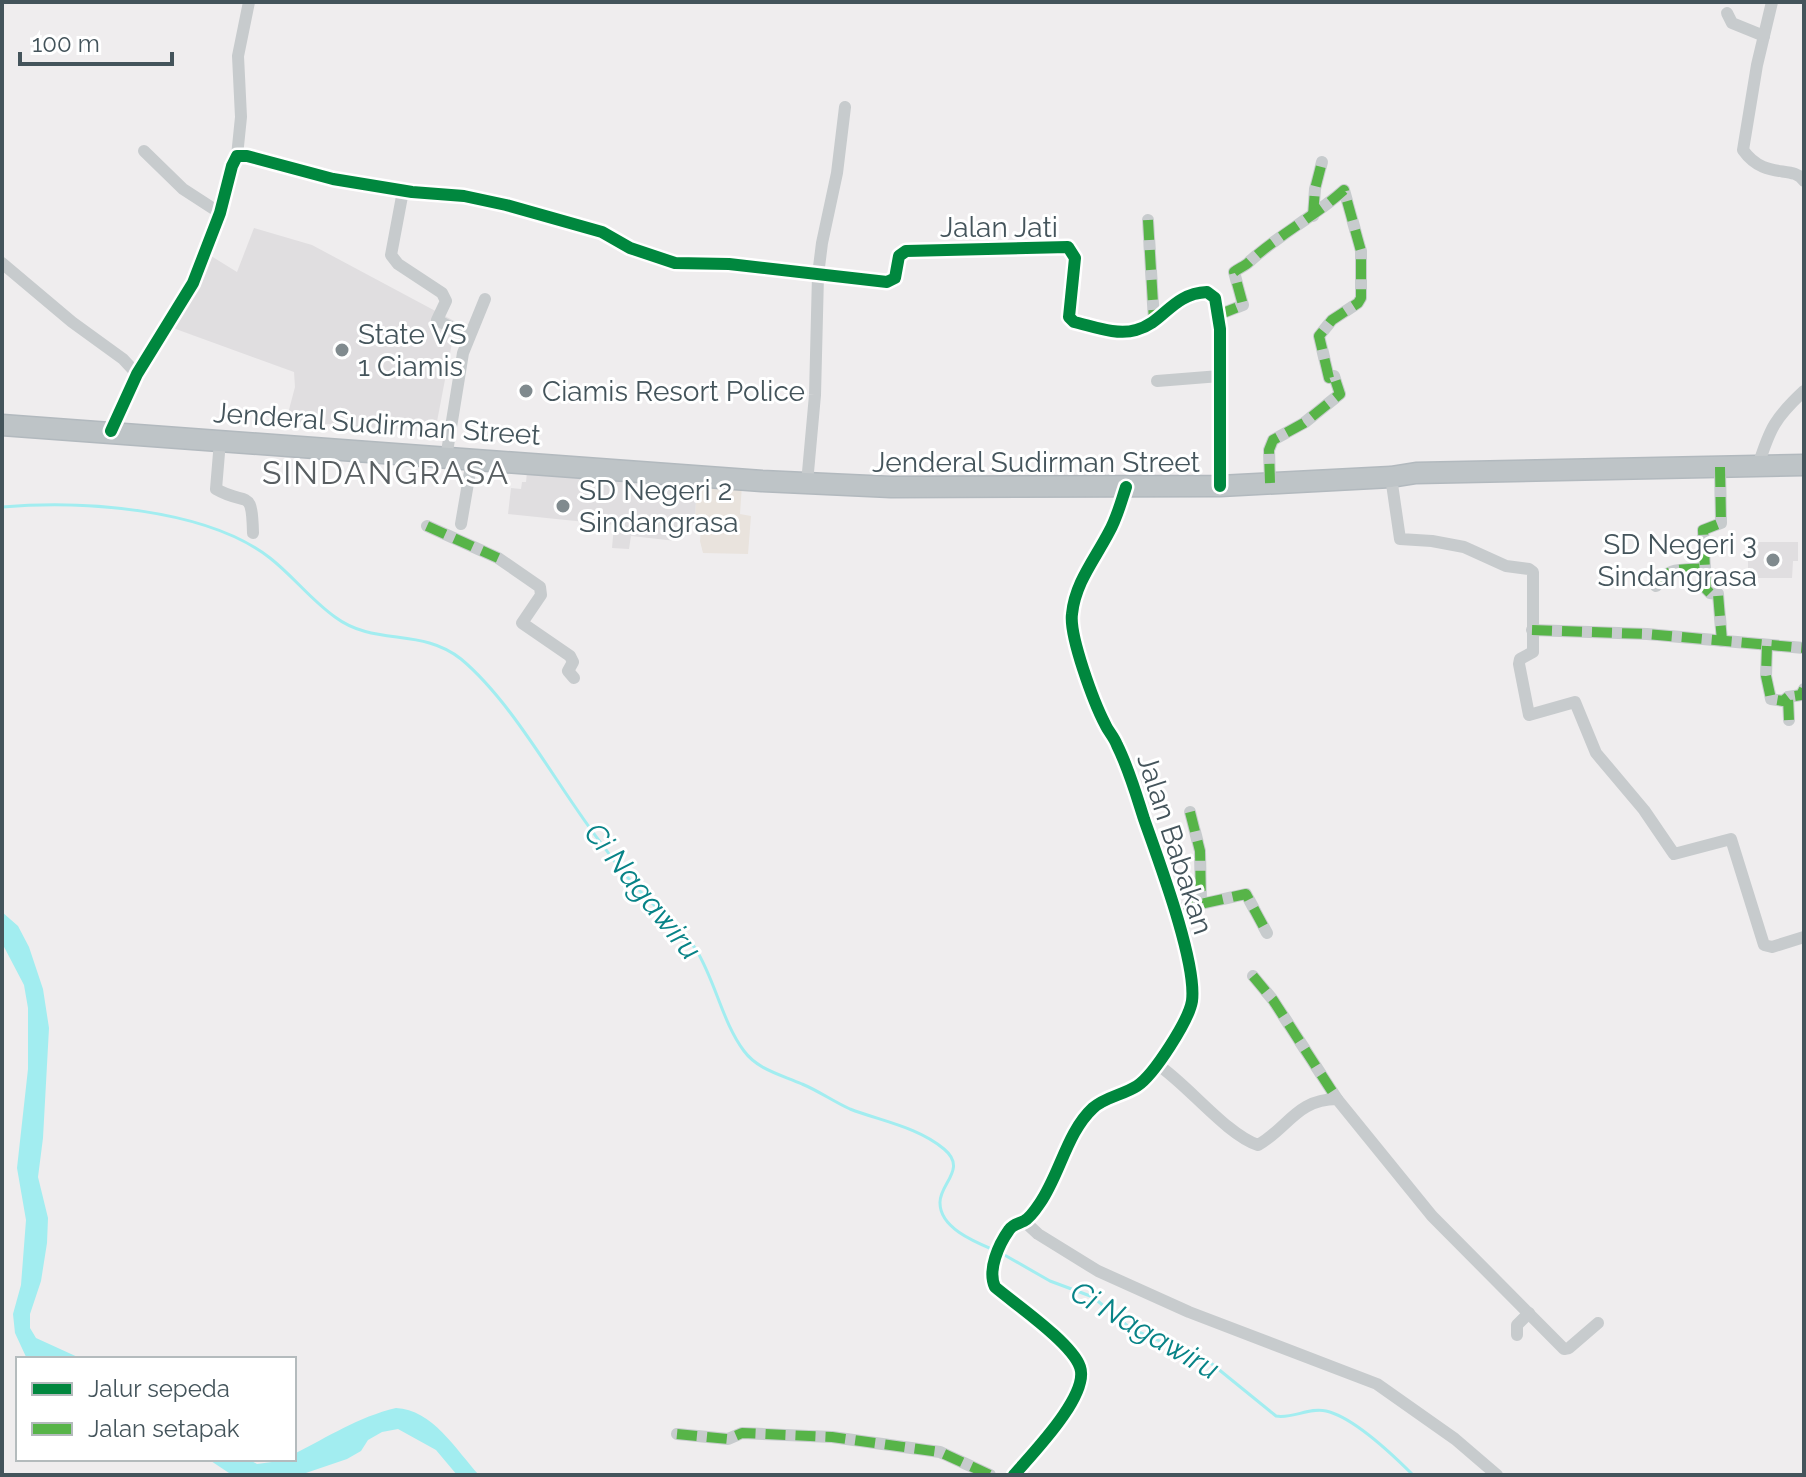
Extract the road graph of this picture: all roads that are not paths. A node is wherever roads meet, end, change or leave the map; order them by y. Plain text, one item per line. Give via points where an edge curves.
1 (249, 2) edge
2 (1772, 2) edge
3 (1727, 13) dead end
4 (1764, 36) junction
5 (845, 107) dead end
6 (144, 151) dead end
7 (237, 156) junction
8 (1322, 162) dead end
9 (1804, 181) edge
10 (403, 191) junction
11 (220, 213) junction
12 (1313, 216) junction
13 (1148, 220) dead end
14 (2, 263) edge
15 (818, 275) junction
16 (485, 299) dead end
17 (1218, 315) junction
18 (1154, 321) junction
19 (469, 337) junction
20 (137, 374) junction
21 (1220, 376) junction
22 (1157, 381) dead end
23 (1804, 391) edge
24 (2, 425) edge
25 (111, 431) junction
26 (220, 441) junction
27 (446, 458) junction
28 (472, 460) junction
29 (1804, 465) edge
30 (1758, 466) junction
31 (1720, 467) junction
32 (1391, 477) junction
33 (807, 483) junction
34 (1270, 483) junction
35 (1220, 486) junction
36 (1126, 487) junction
37 (461, 524) dead end
38 (427, 526) dead end
39 (253, 533) dead end
40 (1705, 568) junction
41 (1656, 586) dead end
42 (1532, 630) junction
43 (1722, 641) junction
44 (1767, 646) junction
45 (1804, 648) edge
46 (574, 678) dead end
47 (1804, 689) edge
48 (1788, 697) junction
49 (1789, 720) dead end
50 (1190, 812) dead end
51 (1201, 903) junction
52 (1174, 910) junction
53 (1267, 933) dead end
54 (1804, 937) edge
55 (1253, 976) dead end
56 (1158, 1065) junction
57 (1337, 1099) junction
58 (1024, 1221) junction
59 (1529, 1313) junction
60 (1598, 1323) dead end
61 (1517, 1335) dead end
62 (677, 1434) dead end
63 (990, 1475) edge
64 (1014, 1475) edge
65 (1497, 1475) edge

1 - 7 street via 238,56
2 - 4 street
3 - 4 street via 1732,23
4 - 9 street via 1743,150 1765,170 1794,172
5 - 15 street
6 - 11 street via 183,189
7 - 10 street
7 - 11 street
8 - 12 street
10 - 15 street via 506,205 602,232 675,263
10 - 19 street via 391,255 442,293 446,301 437,320
11 - 20 street via 193,283
12 - 17 street via 1236,269 1243,305
12 - 34 street via 1344,190 1361,251 1361,298 1319,336 1326,370 1340,394 1273,440
13 - 18 street
14 - 20 street
15 - 18 street, Jalan Jati via 887,282 895,278 899,256 906,251 1068,247 1075,258 1068,303 1071,320 1118,332
15 - 33 street
16 - 19 street
17 - 18 street, Jalan Jati via 1212,295 1199,292 1177,301
17 - 21 street
19 - 27 street
20 - 25 street
21 - 22 street
21 - 35 street
23 - 30 street via 1779,414
24 - 25 highway, Jenderal Sudirman Street
25 - 26 highway, Jenderal Sudirman Street
26 - 27 highway, Jenderal Sudirman Street
26 - 39 street via 216,489 248,500
27 - 28 highway, Jenderal Sudirman Street
28 - 33 highway, Jenderal Sudirman Street
28 - 37 street
29 - 30 highway, Jenderal Sudirman Street
30 - 31 highway, Jenderal Sudirman Street
31 - 32 highway, Jenderal Sudirman Street
31 - 40 street via 1721,523 1703,530
32 - 34 highway, Jenderal Sudirman Street
32 - 42 street via 1400,539 1464,547 1506,566 1531,570
33 - 36 highway, Jenderal Sudirman Street
34 - 35 highway, Jenderal Sudirman Street
35 - 36 highway, Jenderal Sudirman Street
36 - 52 street, Jalan Babakan via 1109,534 1080,587 1071,625 1104,724 1128,768
38 - 46 street via 498,558 540,587 541,595 518,620 570,656 568,671
40 - 41 street via 1666,572
40 - 43 street via 1706,589 1718,594
42 - 43 street
42 - 54 street via 1533,652 1519,661 1529,715 1575,702 1596,753 1674,854 1731,839 1764,945
43 - 44 street
44 - 45 street
44 - 48 street via 1771,699
47 - 48 street via 1801,695
48 - 49 street
50 - 51 street via 1200,851
51 - 52 street
51 - 53 street via 1246,894
52 - 56 street, Jalan Babakan via 1192,997
55 - 57 street
56 - 57 street via 1258,1145 1303,1107
56 - 58 street, Jalan Babakan via 1138,1085 1090,1111 1054,1182
57 - 59 street via 1432,1216
58 - 64 street, Jalan Babakan via 1011,1227 1002,1245 992,1276 995,1287 1073,1356 1082,1373 1061,1417
58 - 65 street via 1089,1267 1189,1312 1377,1384
59 - 60 street via 1564,1349
59 - 61 street via 1517,1325
62 - 63 street via 726,1439 742,1433 832,1437 940,1452

